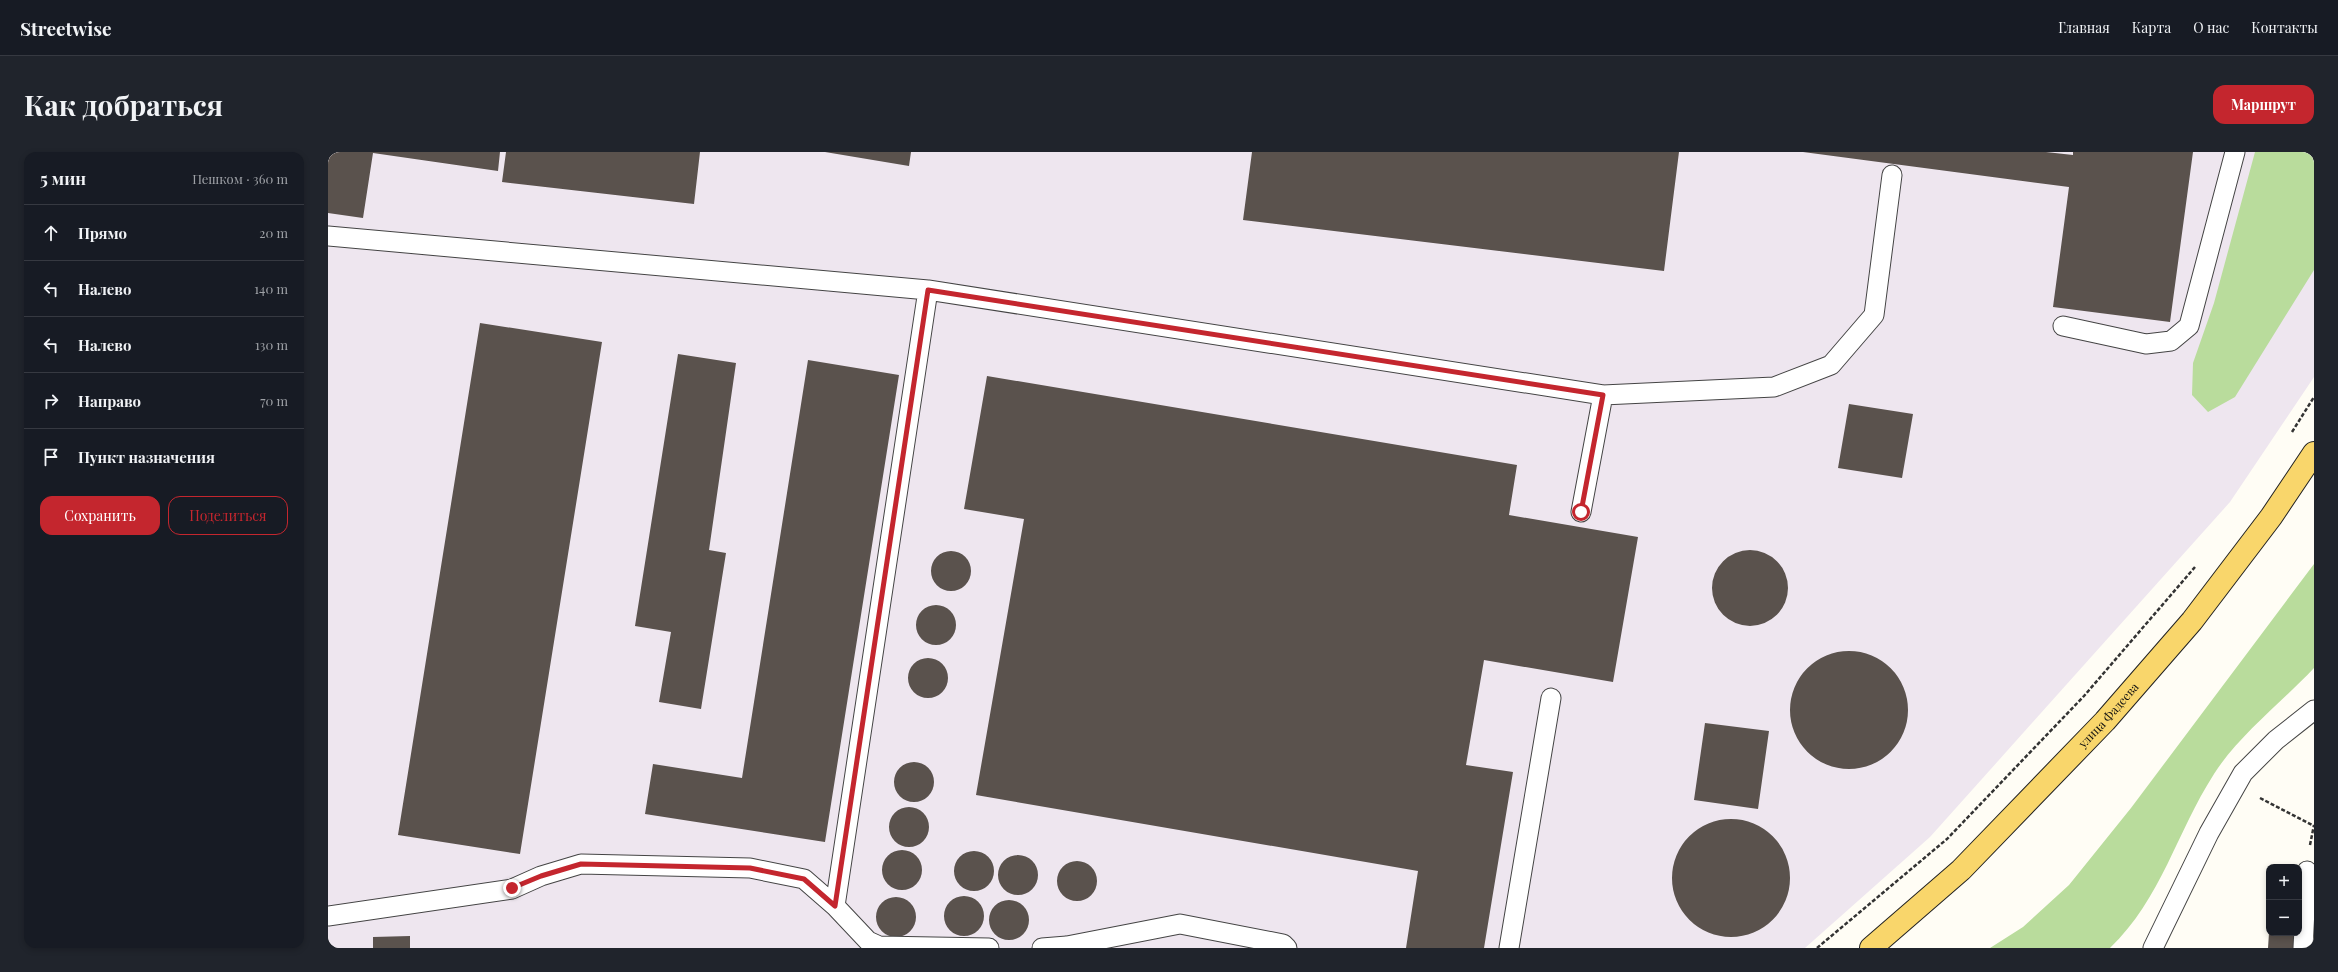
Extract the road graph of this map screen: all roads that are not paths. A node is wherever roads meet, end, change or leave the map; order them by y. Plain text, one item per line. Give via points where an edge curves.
1 (2235, 152) edge
2 (1892, 175) dead end
3 (328, 236) edge
4 (928, 290) junction
5 (2063, 326) dead end
6 (1603, 395) junction
7 (2314, 454) edge
8 (1581, 512) dead end
9 (1551, 698) dead end
10 (2314, 710) edge
11 (2308, 871) dead end
12 (835, 906) junction
13 (328, 916) edge
14 (989, 948) edge
15 (1042, 948) edge
16 (1287, 948) edge
17 (1509, 948) edge
18 (1871, 948) edge
19 (2153, 948) edge
20 (2303, 948) edge

1 - 5 lane via 2189,326 2171,341 2146,344
2 - 6 lane via 1874,315 1831,365 1774,387
3 - 4 lane
4 - 6 lane
4 - 12 lane
6 - 8 lane
7 - 18 main road, улица Фадеева via 2271,517 2192,621 2105,721 1961,870
9 - 17 lane
10 - 19 lane via 2261,754 2243,773 2202,846
11 - 20 lane
12 - 13 lane via 804,879 750,868 581,864 512,888
12 - 14 lane via 868,941 879,946
15 - 16 lane via 1067,946 1180,924 1283,944

